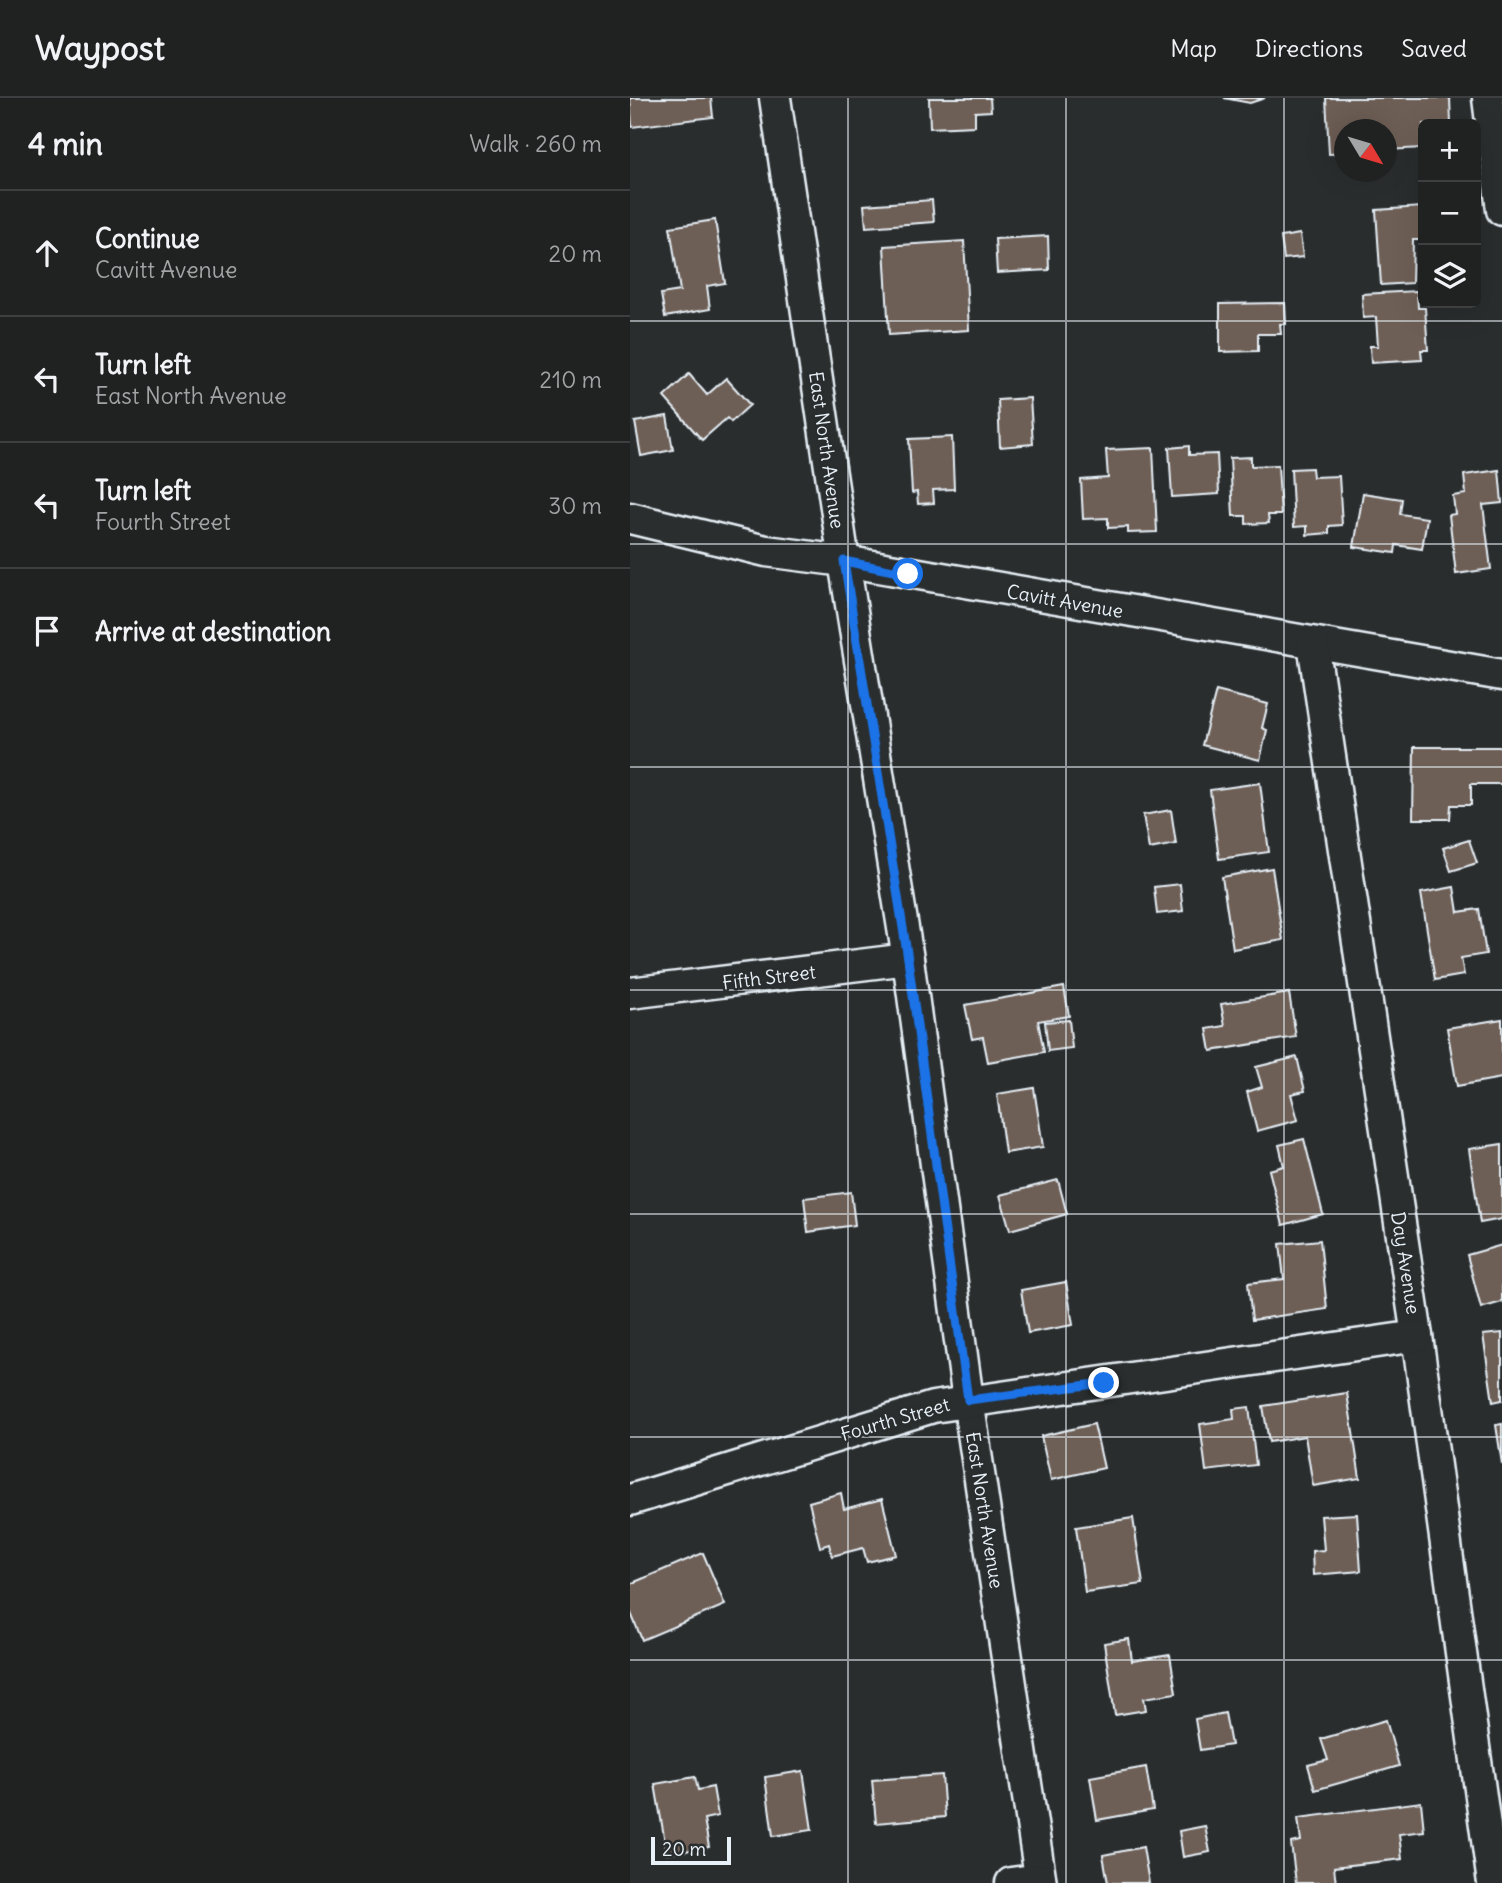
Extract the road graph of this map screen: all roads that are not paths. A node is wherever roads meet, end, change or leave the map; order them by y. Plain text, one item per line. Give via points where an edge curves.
1 (775, 98) edge
2 (1488, 98) edge
3 (1499, 171) edge
4 (1502, 210) edge
5 (630, 518) edge
6 (844, 561) junction
7 (1313, 643) junction
8 (1502, 675) edge
9 (908, 959) junction
10 (630, 993) edge
11 (1417, 1336) junction
12 (968, 1400) junction
13 (630, 1500) edge
14 (1031, 1882) edge
15 (1493, 1883) edge

1 - 6 street, East North Avenue
2 - 3 street
3 - 4 street
5 - 6 street, Cavitt Avenue via 766,551
6 - 7 street, Cavitt Avenue
6 - 9 street, East North Avenue
7 - 8 street, Cavitt Avenue
7 - 11 street, Day Avenue
9 - 10 street, Fifth Street
9 - 12 street, East North Avenue
11 - 12 street, Fourth Street
11 - 15 street, Day Avenue
12 - 13 street, Fourth Street
12 - 14 street, East North Avenue

